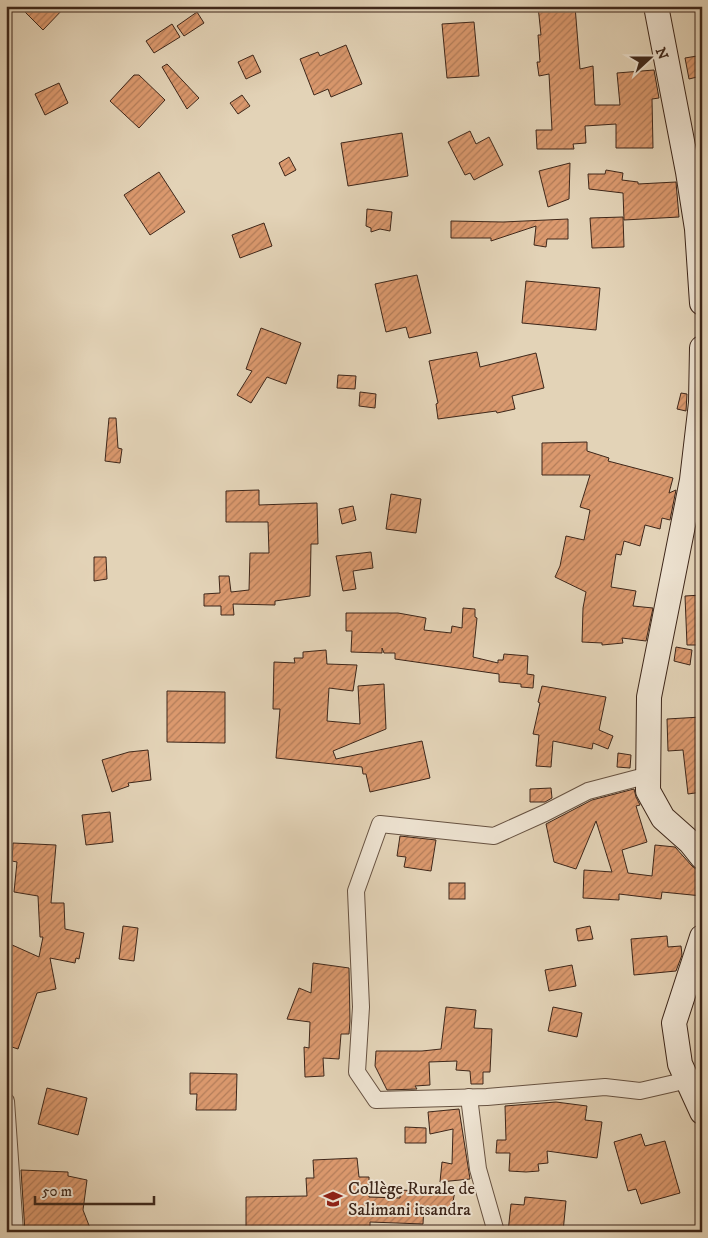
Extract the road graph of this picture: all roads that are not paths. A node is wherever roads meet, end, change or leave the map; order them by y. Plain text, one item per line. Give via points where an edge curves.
1 (656, 6) edge
2 (695, 171) edge
3 (702, 302) edge
4 (702, 348) edge
5 (648, 775) junction
6 (702, 857) edge
7 (702, 937) edge
8 (688, 1080) junction
9 (469, 1097) junction
10 (6, 1101) edge
11 (702, 1112) edge
12 (14, 1232) edge
13 (496, 1232) edge

1 - 2 main road
2 - 3 main road
4 - 5 main road via 701,403 692,480 649,697
5 - 6 main road via 648,791 663,818
5 - 9 street via 588,791 494,836 380,824 356,891 361,1007 357,1072 376,1100
7 - 8 main road via 674,1023 680,1064
8 - 9 street via 640,1091 605,1087
8 - 11 main road
9 - 13 street via 478,1168
10 - 12 street

